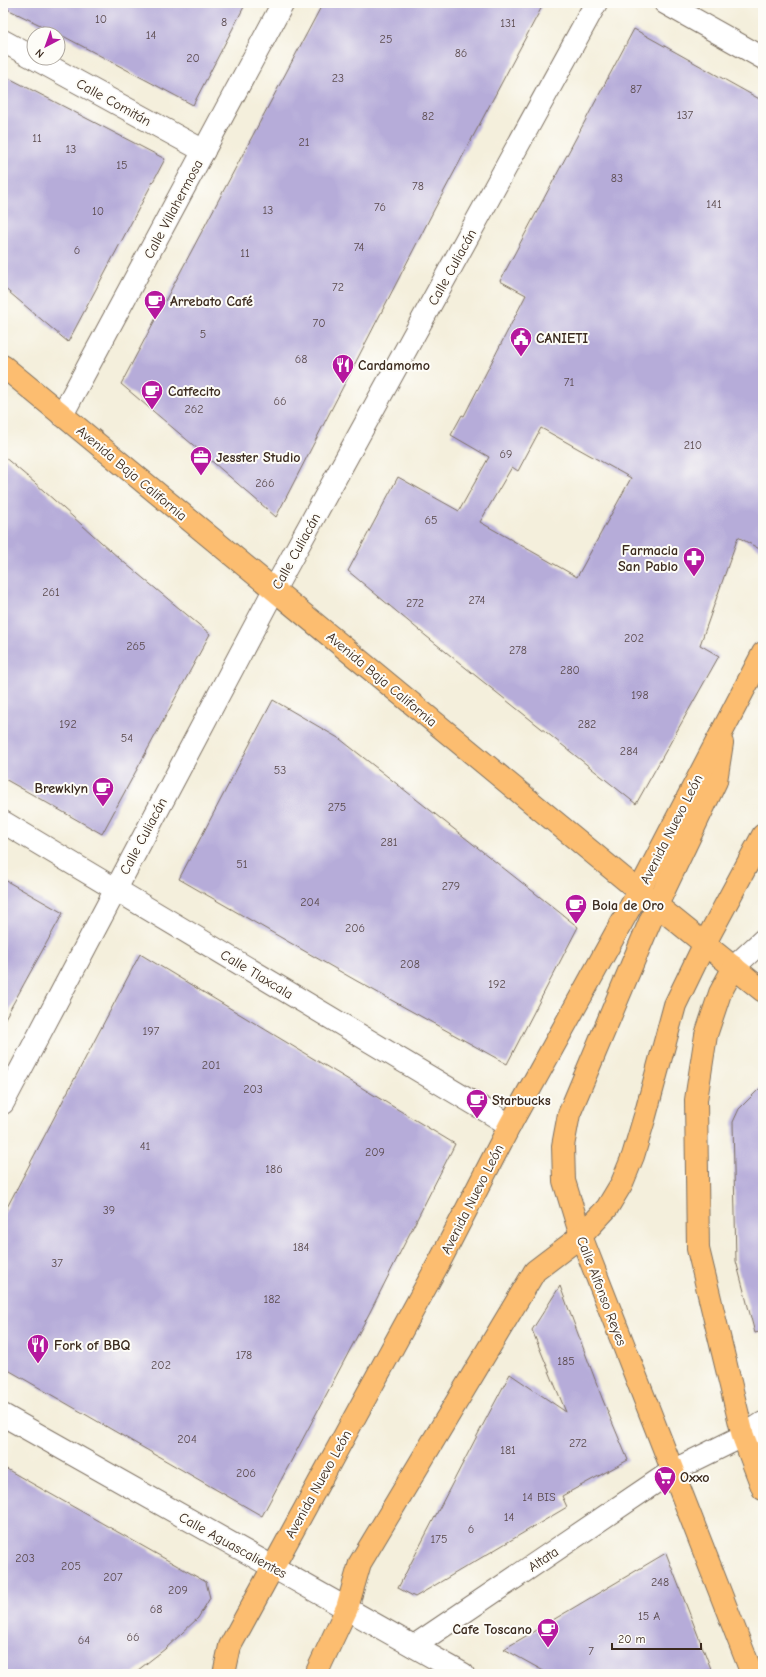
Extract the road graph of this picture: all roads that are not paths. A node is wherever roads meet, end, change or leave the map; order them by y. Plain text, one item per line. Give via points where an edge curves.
1 (283, 3) edge
2 (596, 3) edge
3 (665, 3) edge
4 (3, 41) edge
5 (763, 58) edge
6 (204, 152) junction
7 (3, 366) edge
8 (62, 415) junction
9 (274, 590) junction
10 (763, 653) edge
11 (725, 726) junction
12 (3, 822) edge
13 (763, 835) edge
14 (115, 889) junction
15 (639, 891) junction
16 (657, 905) junction
17 (763, 940) edge
18 (705, 943) junction
19 (734, 967) junction
20 (763, 991) edge
21 (3, 1103) edge
22 (510, 1125) junction
23 (581, 1236) junction
24 (3, 1415) edge
25 (763, 1423) edge
26 (743, 1436) junction
27 (763, 1446) edge
28 (672, 1471) junction
29 (763, 1489) edge
30 (272, 1567) junction
31 (346, 1608) junction
32 (414, 1646) junction
33 (224, 1674) edge
34 (316, 1674) edge
35 (463, 1674) edge
36 (752, 1674) edge

1 - 6 street, Calle Villahermosa
2 - 9 street, Calle Culiacán
3 - 5 street
4 - 6 street, Calle Comitán
6 - 8 street, Calle Villahermosa
7 - 8 main road, Avenida Baja California
8 - 9 main road, Avenida Baja California
9 - 14 street, Calle Culiacán
9 - 15 main road, Avenida Baja California
10 - 11 main road, Avenida Nuevo León
11 - 15 main road, Avenida Nuevo León
11 - 16 main road, Avenida Nuevo León via 716,781
12 - 14 street, Calle Tlaxcala
13 - 18 main road
14 - 21 street, Calle Culiacán
14 - 22 street, Calle Tlaxcala
15 - 16 main road, Avenida Baja California
15 - 22 main road, Avenida Nuevo León
16 - 18 main road, Avenida Baja California
16 - 23 main road, Calle Alfonso Reyes via 569,1114 563,1146 564,1181
17 - 19 street
18 - 19 main road, Avenida Baja California
18 - 23 main road via 675,1005 645,1116 622,1183 607,1208
19 - 20 main road, Avenida Baja California
19 - 26 main road via 720,993 706,1035 696,1100 698,1249
22 - 30 main road, Avenida Nuevo León via 442,1256
23 - 28 main road, Calle Alfonso Reyes
23 - 31 main road via 535,1271 360,1563
24 - 30 street, Calle Aguascalientes
25 - 26 street, Altata
26 - 27 street
26 - 28 street, Altata
26 - 29 main road
28 - 32 street, Altata
28 - 36 main road, Calle Alfonso Reyes
30 - 31 street, Calle Aguascalientes
30 - 33 main road, Avenida Nuevo León via 230,1646
31 - 32 street, Calle Aguascalientes
31 - 34 main road
32 - 35 street, Calle Aguascalientes

